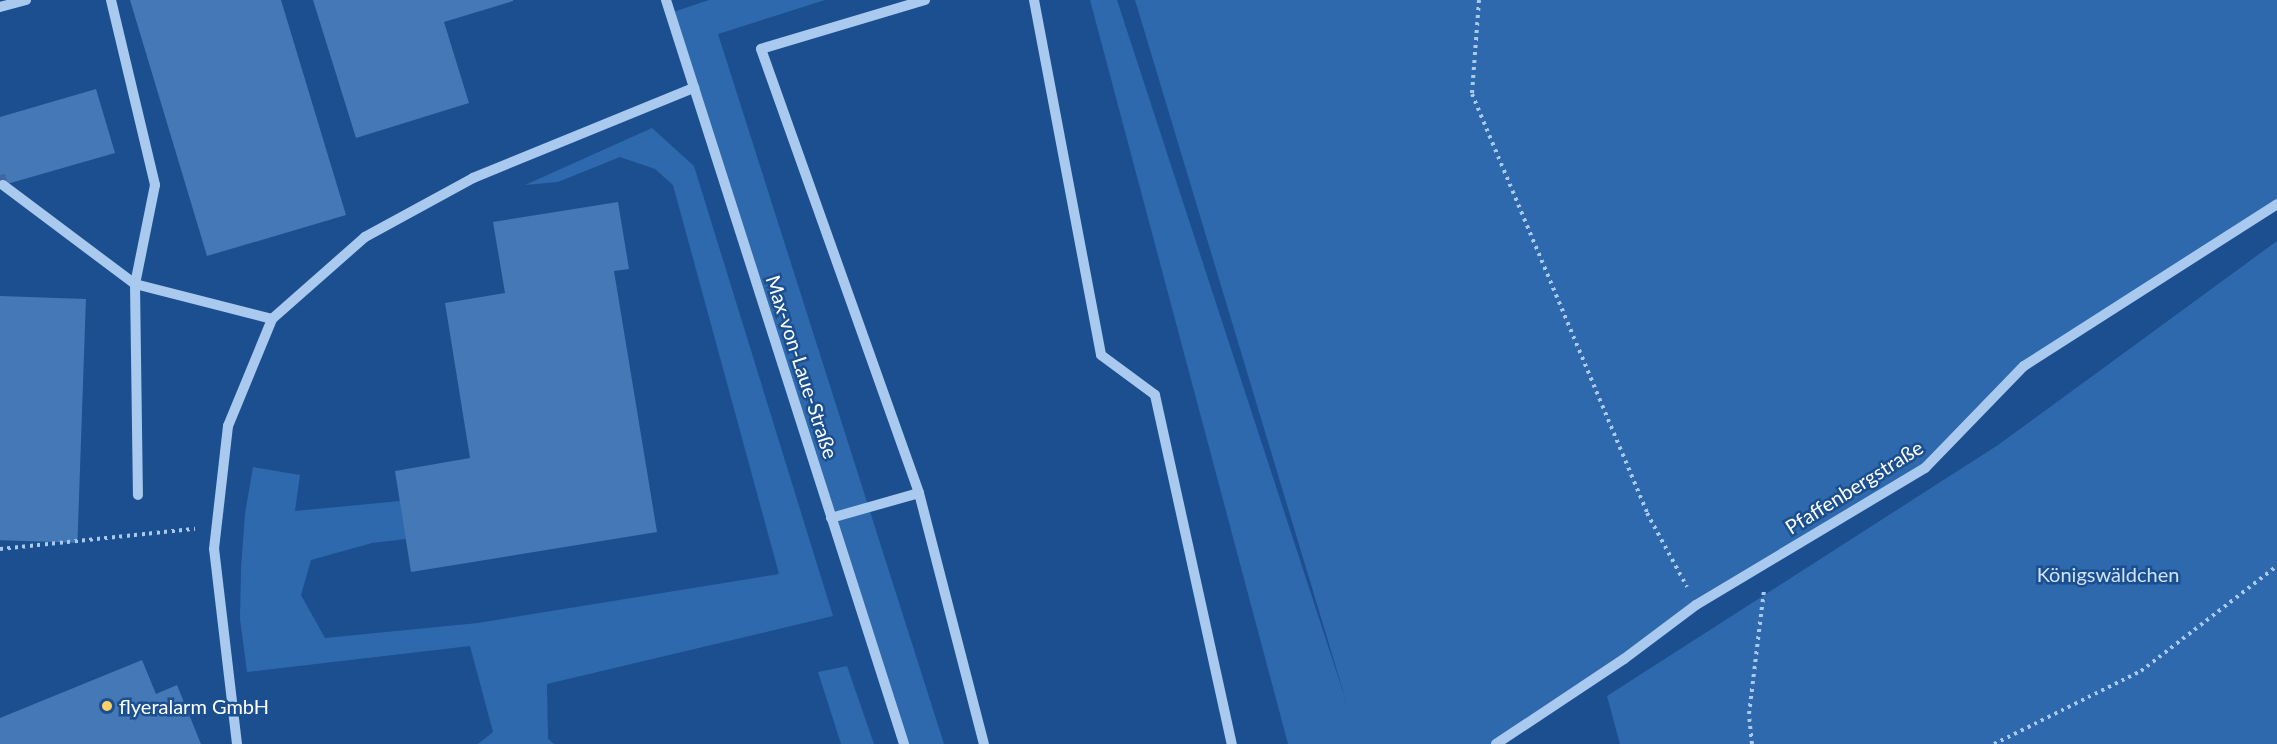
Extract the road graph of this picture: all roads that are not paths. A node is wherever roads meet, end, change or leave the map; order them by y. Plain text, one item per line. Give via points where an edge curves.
1 (26, 0) edge
2 (111, 0) edge
3 (666, 0) edge
4 (925, 0) edge
5 (1034, 0) edge
6 (0, 7) edge
7 (694, 88) junction
8 (3, 185) dead end
9 (2277, 204) edge
10 (135, 284) junction
11 (272, 319) junction
12 (920, 493) junction
13 (138, 495) dead end
14 (831, 518) junction
15 (237, 744) edge
16 (904, 744) edge
17 (984, 744) edge
18 (1232, 744) edge
19 (1496, 744) edge

1 - 6 street
2 - 10 street via 155,185
3 - 7 street, Max-von-Laue-Straße
4 - 12 street via 761,49
5 - 18 street via 1101,355 1155,395
7 - 11 street via 473,178 365,237
7 - 14 street, Max-von-Laue-Straße
8 - 10 street
9 - 19 street, Pfaffenbergstraße via 2024,366 1926,468 1696,605 1624,659
10 - 11 street
10 - 13 street
11 - 15 street via 228,426 214,549
12 - 14 street
12 - 17 street
14 - 16 street, Max-von-Laue-Straße

